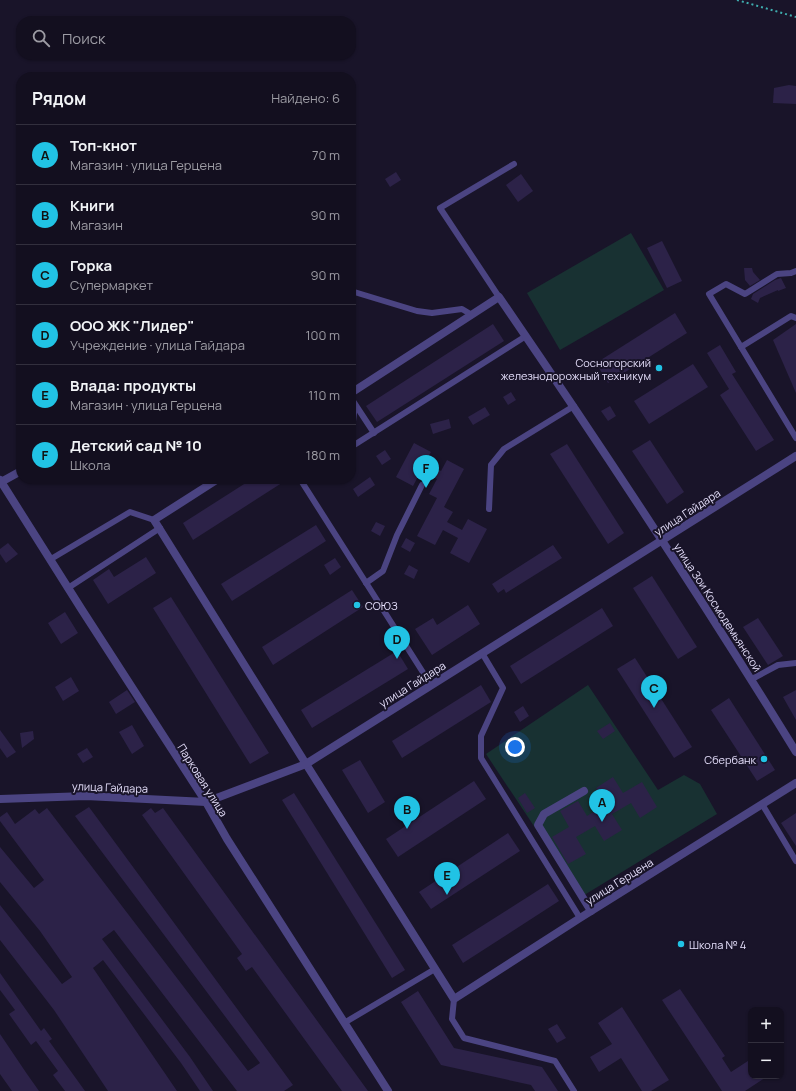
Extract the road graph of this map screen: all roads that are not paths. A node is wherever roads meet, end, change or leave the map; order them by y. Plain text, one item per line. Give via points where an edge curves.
1 (514, 164) dead end
2 (796, 271) edge
3 (356, 293) edge
4 (499, 297) junction
5 (472, 315) junction
6 (796, 318) edge
7 (526, 336) junction
8 (741, 347) junction
9 (356, 390) edge
10 (356, 406) edge
11 (574, 406) junction
12 (374, 433) junction
13 (796, 438) edge
14 (356, 444) edge
15 (796, 456) edge
16 (16, 474) edge
17 (1, 481) edge
18 (210, 484) edge
19 (305, 484) edge
20 (422, 485) dead end
21 (489, 509) dead end
22 (154, 520) junction
23 (160, 528) junction
24 (662, 540) junction
25 (51, 559) junction
26 (366, 582) junction
27 (68, 588) junction
28 (482, 653) junction
29 (796, 663) edge
30 (752, 680) junction
31 (431, 685) junction
32 (796, 752) edge
33 (306, 764) junction
34 (796, 783) edge
35 (584, 791) dead end
36 (0, 799) edge
37 (206, 802) junction
38 (762, 804) junction
39 (796, 861) edge
40 (591, 911) junction
41 (580, 918) junction
42 (435, 969) junction
43 (454, 999) junction
44 (344, 1023) junction
45 (388, 1091) edge
46 (574, 1091) edge

1 - 4 lane via 440,208
2 - 8 lane via 777,274 745,294 726,284 709,294
3 - 5 lane via 417,311 432,313 462,308
4 - 5 street
4 - 7 street, улица Зои Космодемьянской
5 - 9 street
6 - 8 lane via 791,316
7 - 11 street, улица Зои Космодемьянской
7 - 12 lane
8 - 13 lane
10 - 12 lane
11 - 21 lane via 504,450 491,465
11 - 24 street, улица Зои Космодемьянской
12 - 14 lane
15 - 24 street, улица Гайдара
16 - 17 street
17 - 25 street, Парковая улица
18 - 22 street
19 - 26 lane
20 - 26 lane via 397,535 383,571
22 - 23 street
22 - 25 lane via 130,512
23 - 27 lane
23 - 33 street
24 - 28 street, улица Гайдара
24 - 30 street, улица Зои Космодемьянской
25 - 27 street, Парковая улица
26 - 31 lane
27 - 37 street, Парковая улица
28 - 31 street, улица Гайдара
28 - 41 lane via 503,688 481,736 480,758
29 - 30 lane via 778,665
30 - 32 street, улица Зои Космодемьянской
31 - 33 street, улица Гайдара
33 - 37 street, улица Гайдара
33 - 42 street
34 - 38 street, улица Герцена
35 - 40 street via 544,814 538,825
36 - 37 street, улица Гайдара via 86,796
37 - 44 street, Парковая улица
38 - 39 lane
38 - 40 street, улица Герцена
40 - 41 street, улица Герцена
41 - 43 street, улица Герцена
42 - 43 street
42 - 44 lane
43 - 46 lane via 452,1019 464,1038 555,1060
44 - 45 street, Парковая улица

